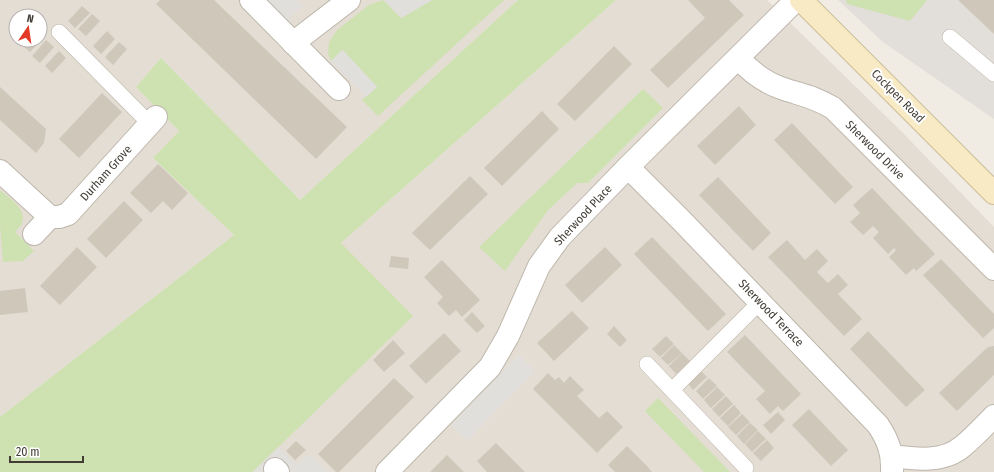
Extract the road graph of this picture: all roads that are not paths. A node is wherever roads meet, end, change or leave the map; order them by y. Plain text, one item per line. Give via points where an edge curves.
1 (250, 0) edge
2 (349, 0) edge
3 (796, 0) edge
4 (801, 0) edge
5 (59, 32) dead end
6 (950, 36) dead end
7 (293, 43) junction
8 (738, 58) junction
9 (994, 74) edge
10 (339, 89) dead end
11 (153, 120) joint
12 (628, 167) junction
13 (0, 171) edge
14 (994, 193) edge
15 (50, 217) junction
16 (34, 234) dead end
17 (994, 269) edge
18 (760, 302) junction
19 (647, 364) dead end
20 (672, 390) junction
21 (994, 416) edge
22 (892, 464) edge
23 (746, 468) dead end
24 (387, 472) edge

1 - 7 street
2 - 7 street
3 - 8 street, Sherwood Place
4 - 14 main road, Cockpen Road
5 - 11 lane
6 - 9 lane
7 - 10 street
8 - 12 street, Sherwood Place
8 - 17 street, Sherwood Drive via 763,80 780,88 818,99 833,108
11 - 15 street, Durham Grove via 68,214
12 - 18 street, Sherwood Terrace
12 - 24 street, Sherwood Place via 560,237 539,266 508,336 490,366
13 - 15 street
15 - 16 street
18 - 20 lane
18 - 22 street, Sherwood Terrace via 878,424 887,439
19 - 20 lane
20 - 23 lane
21 - 22 street via 962,447 947,455

